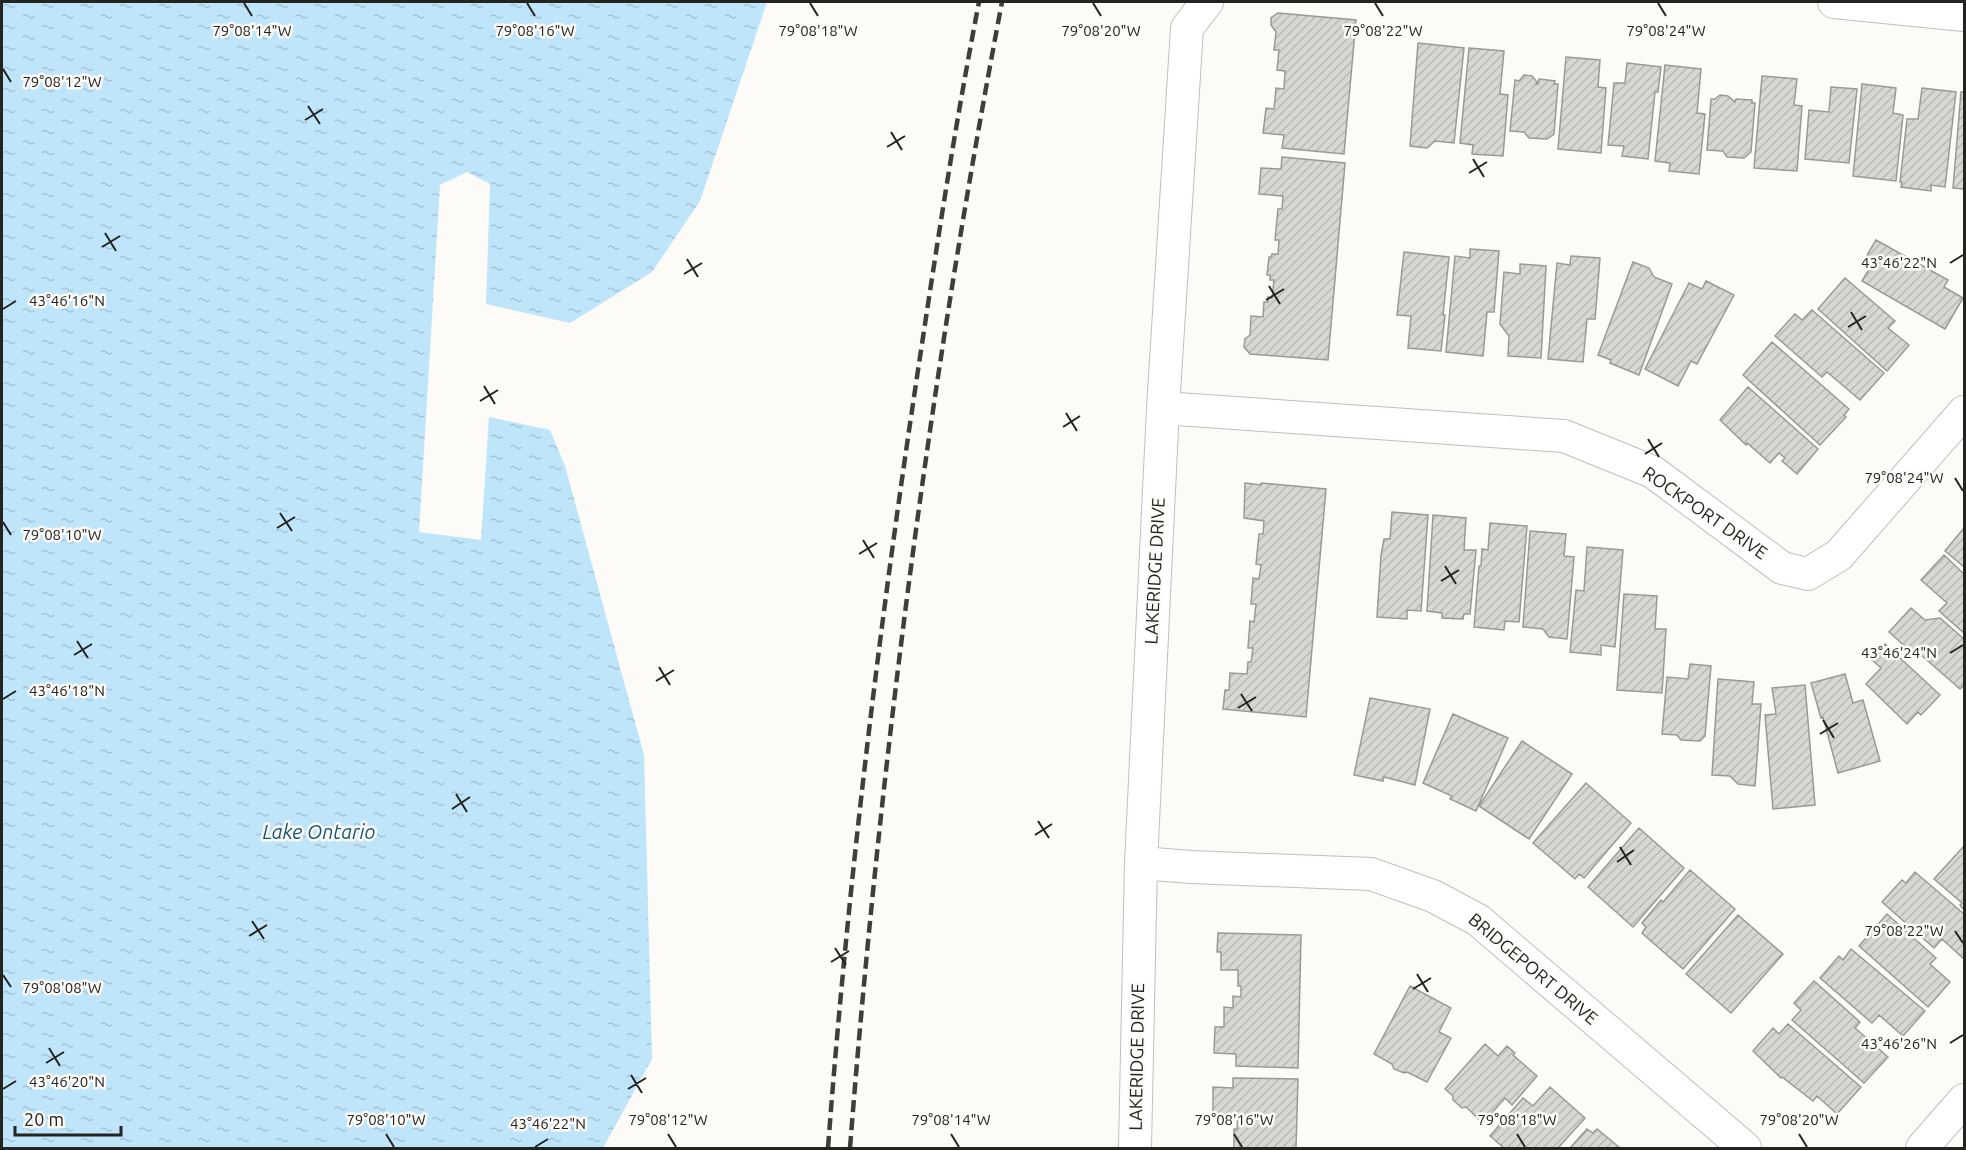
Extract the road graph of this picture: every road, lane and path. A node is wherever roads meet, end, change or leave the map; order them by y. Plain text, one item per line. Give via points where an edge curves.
1 (1207, 2) edge
2 (1834, 2) edge
3 (1965, 15) edge
4 (1163, 408) junction
5 (1965, 412) edge
6 (1141, 863) junction
7 (1965, 1100) edge
8 (1135, 1149) edge
9 (1745, 1149) edge
10 (1922, 1149) edge

1 - 4 street, LAKERIDGE DRIVE via 1187,28
2 - 3 street
4 - 5 street, ROCKPORT DRIVE via 1564,436 1653,472 1782,568 1808,574 1839,555
4 - 6 street, LAKERIDGE DRIVE
6 - 8 street, LAKERIDGE DRIVE
6 - 9 street, BRIDGEPORT DRIVE via 1371,874 1432,896 1478,920
7 - 10 street

